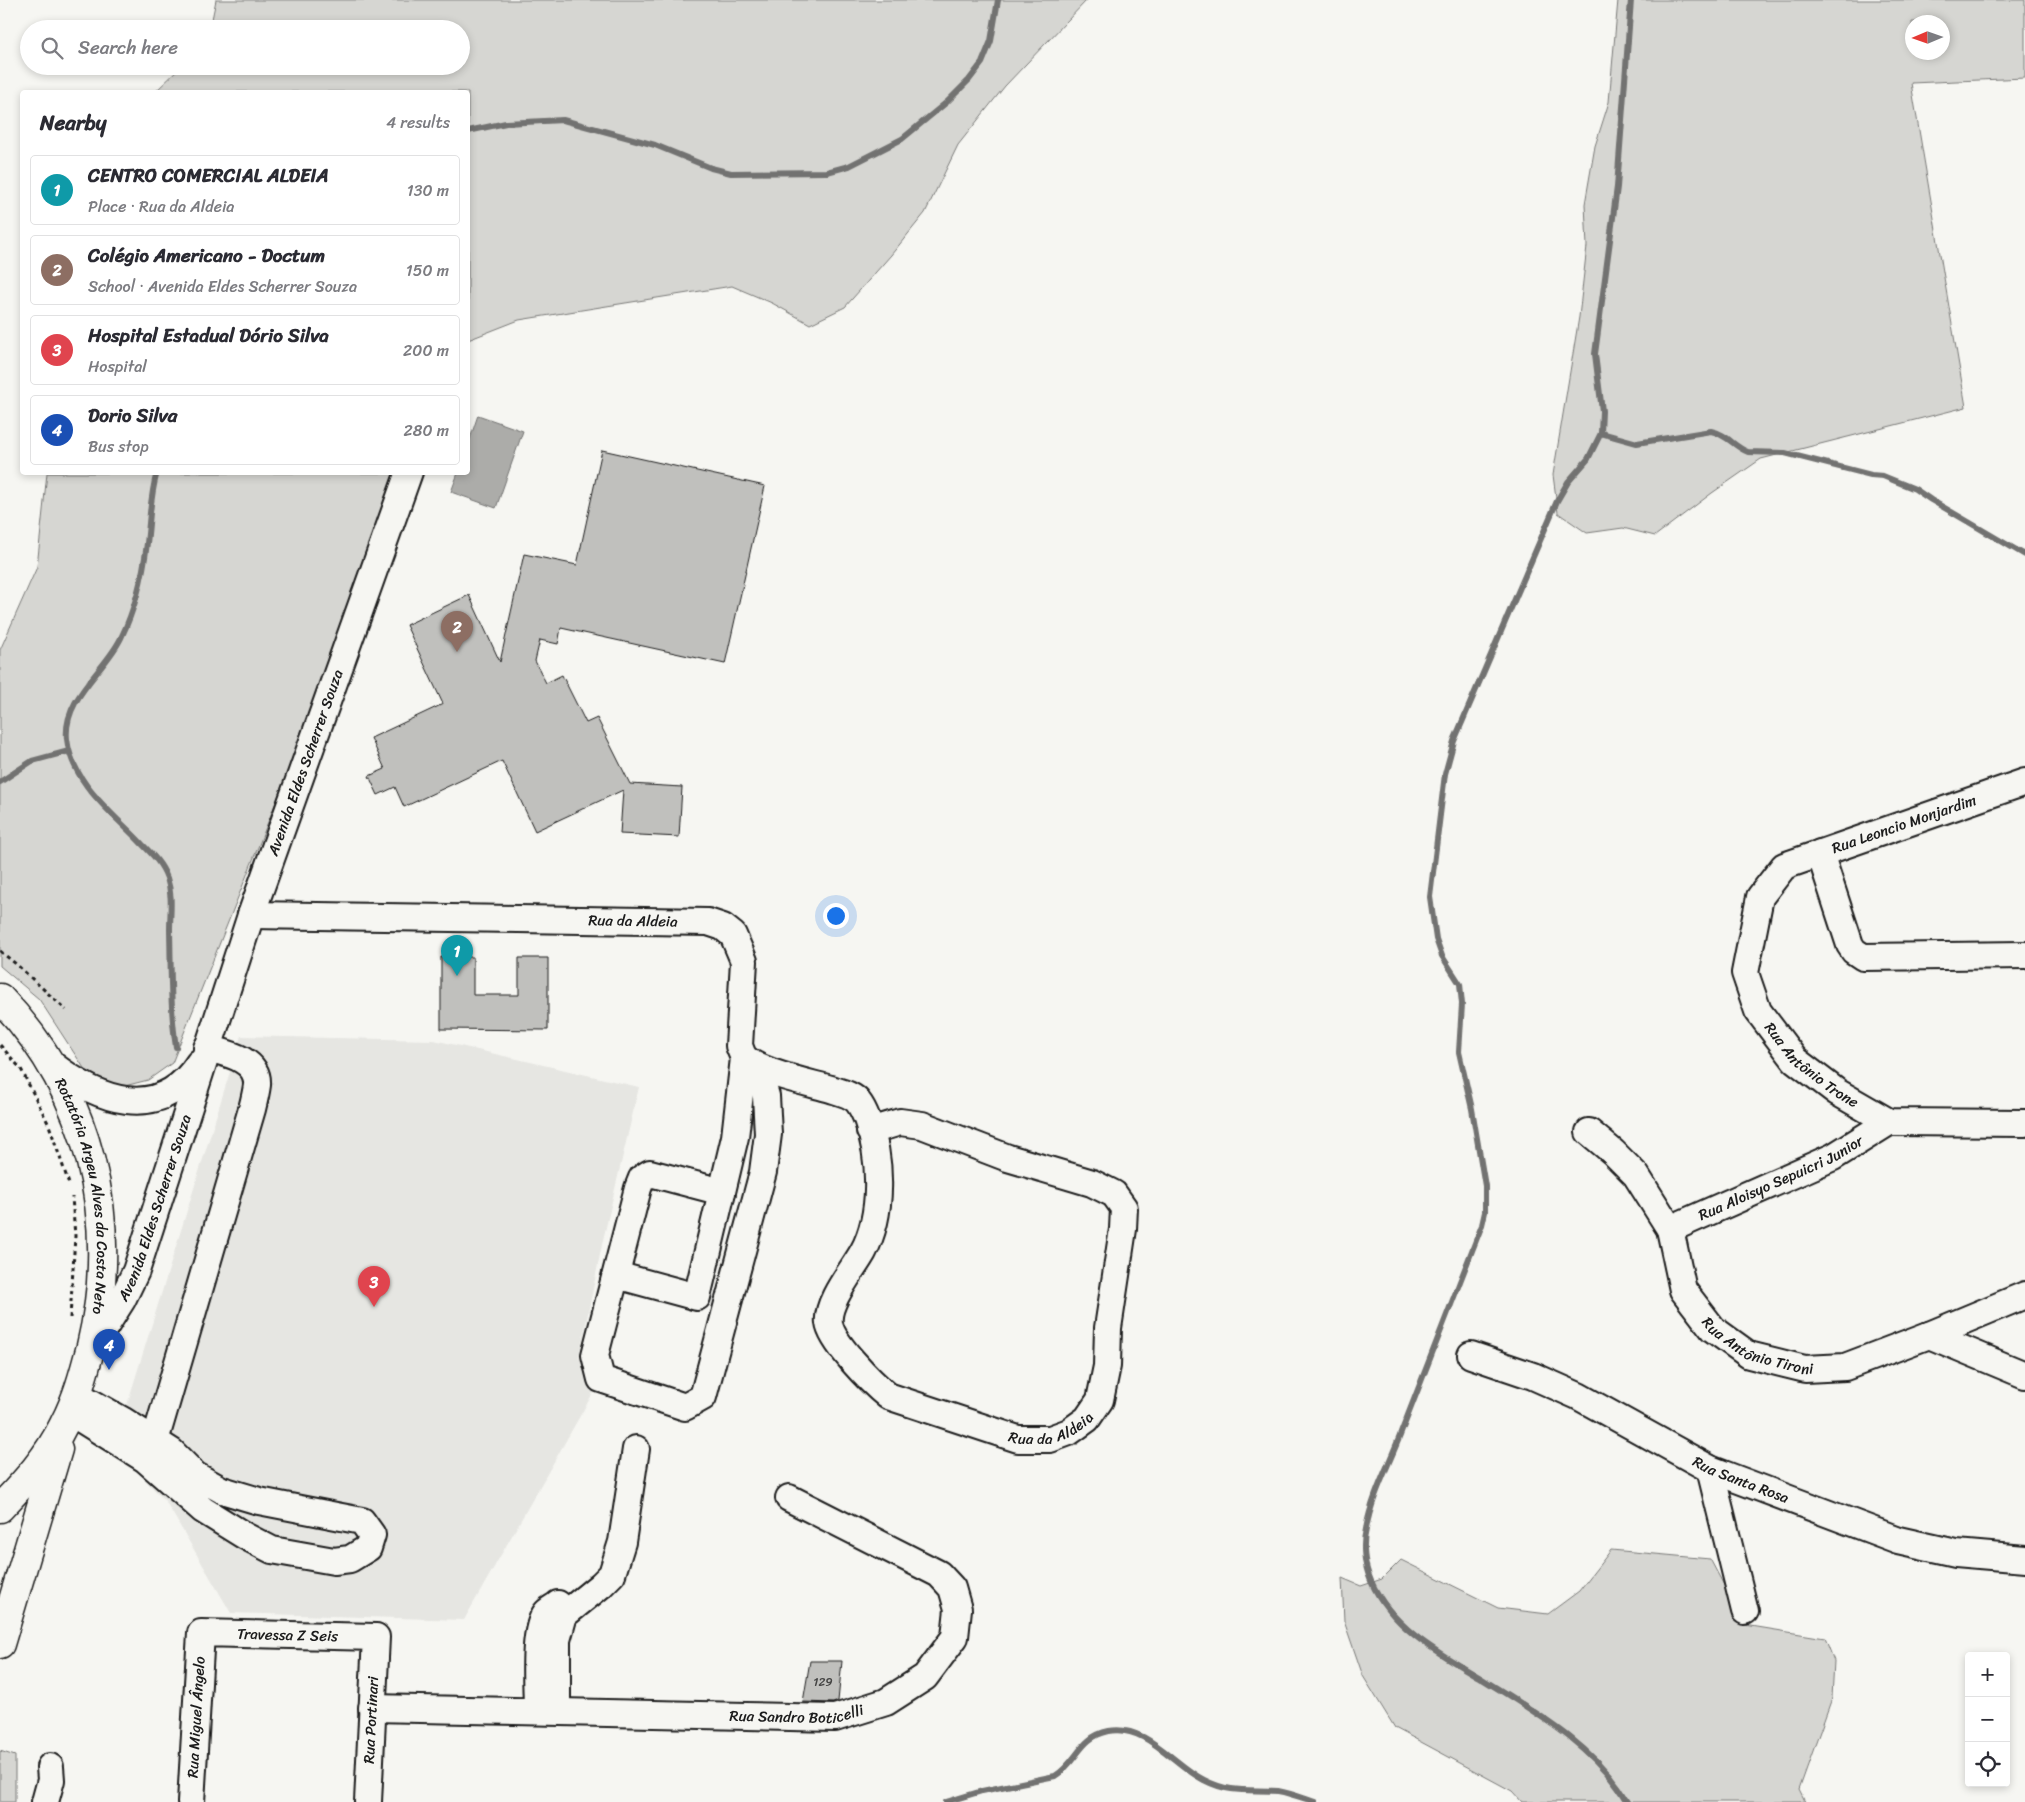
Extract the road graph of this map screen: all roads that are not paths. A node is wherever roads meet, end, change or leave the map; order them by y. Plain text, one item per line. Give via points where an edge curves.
1 (408, 475) edge
2 (2025, 782) edge
3 (1820, 853) junction
4 (1784, 866) joint
5 (251, 915) junction
6 (2025, 955) edge
7 (0, 998) edge
8 (206, 1051) junction
9 (751, 1062) junction
10 (50, 1063) junction
11 (1890, 1122) junction
12 (2025, 1123) edge
13 (870, 1131) junction
14 (1589, 1132) dead end
15 (722, 1192) junction
16 (1670, 1229) junction
17 (616, 1275) junction
18 (2025, 1295) edge
19 (1929, 1335) junction
20 (89, 1353) junction
21 (1471, 1354) dead end
22 (2025, 1375) edge
23 (71, 1411) junction
24 (155, 1441) junction
25 (636, 1449) dead end
26 (1710, 1469) junction
27 (789, 1498) dead end
28 (0, 1508) edge
29 (2025, 1559) edge
30 (558, 1604) dead end
31 (1745, 1611) dead end
32 (201, 1633) joint
33 (376, 1637) joint
34 (0, 1644) edge
35 (372, 1708) junction
36 (547, 1710) junction
37 (50, 1767) dead end
38 (45, 1802) edge
39 (191, 1802) edge
40 (368, 1802) edge

1 - 5 street, Avenida Eldes Scherrer Souza
2 - 3 street, Rua Leoncio Monjardim
3 - 4 street, Rua Leoncio Monjardim
3 - 6 street via 1850,945 1863,957
4 - 11 street, Rua Antônio Trone via 1760,897 1745,973 1758,1011 1795,1060 1837,1092
5 - 8 street, Avenida Eldes Scherrer Souza
5 - 9 street, Rua da Aldeia via 708,922 723,927 733,936 744,961 740,1046
7 - 10 main road, Rotatória Argeu Alves da Costa Neto
8 - 10 street, Avenida Eldes Scherrer Souza via 196,1068 178,1086 159,1096 140,1100 121,1100 94,1092
8 - 20 street, Avenida Eldes Scherrer Souza via 136,1271
8 - 24 street via 234,1055 252,1068 257,1083
9 - 13 street, Rua da Aldeia via 844,1093 858,1101
9 - 15 street
9 - 17 street via 766,1096 768,1134 763,1172 703,1397 685,1407 601,1379 596,1356
10 - 20 main road, Rotatória Argeu Alves da Costa Neto via 77,1117 94,1174 99,1204 103,1264
11 - 12 street, Rua Antônio Trone
11 - 16 street, Rua Aloisyo Sepuicri Junior via 1833,1157
13 - 13 street, Rua da Aldeia via 879,1192 875,1220 864,1251 831,1307 829,1323 842,1348 872,1383 888,1396 1018,1439 1050,1439 1069,1432 1087,1419 1100,1400 1107,1366 1108,1328 1124,1208 1114,1194 1092,1184 1008,1158 922,1125 900,1122
14 - 16 street, Rua Antônio Tironi via 1636,1174
15 - 17 street via 650,1173 642,1178
15 - 17 street via 697,1298
16 - 19 street, Rua Antônio Tironi via 1683,1290 1712,1329 1749,1355 1805,1369 1845,1367
18 - 19 street, Rua Antônio Tironi
19 - 22 street
20 - 23 main road, Rotatória Argeu Alves da Costa Neto
21 - 26 street, Rua Santa Rosa via 1578,1396
23 - 24 street via 122,1420
23 - 24 street via 145,1460 203,1510 272,1550 334,1561 350,1559 368,1548 372,1535 362,1522 222,1490 196,1475
23 - 28 main road, Rotatória Argeu Alves da Costa Neto via 40,1464
23 - 34 main road
25 - 36 street via 622,1542 612,1574 564,1615
26 - 29 street, Rua Santa Rosa via 1898,1540 1956,1553
26 - 31 street
27 - 36 street, Rua Sandro Boticelli via 939,1574 952,1588 958,1609 955,1637 925,1677 886,1702 835,1718
30 - 36 street via 546,1613 537,1642
32 - 33 street, Travessa Z Seis
32 - 39 street, Rua Miguel Ângelo
33 - 35 street, Rua Portinari
35 - 36 street, Rua Sandro Boticelli
35 - 40 street, Rua Portinari
37 - 38 street via 51,1780

